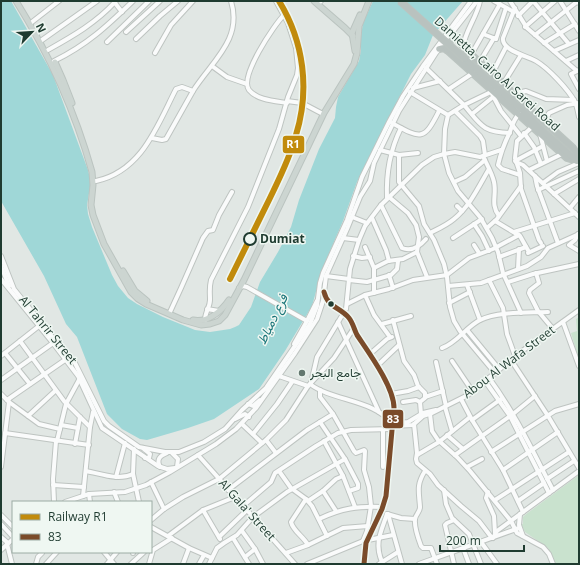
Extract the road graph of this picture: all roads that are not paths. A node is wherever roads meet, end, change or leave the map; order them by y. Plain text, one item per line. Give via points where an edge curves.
1 (16, 1) edge
2 (20, 1) edge
3 (59, 1) edge
4 (97, 1) edge
5 (133, 1) edge
6 (149, 1) edge
7 (160, 1) edge
8 (178, 1) edge
9 (193, 1) edge
10 (231, 1) edge
11 (276, 1) edge
12 (318, 1) edge
13 (365, 1) edge
14 (369, 1) edge
15 (400, 1) edge
16 (405, 1) edge
17 (471, 1) edge
18 (477, 1) edge
19 (480, 1) edge
20 (494, 1) edge
21 (510, 1) edge
22 (533, 1) edge
23 (555, 1) edge
24 (560, 1) edge
25 (115, 2) edge
26 (579, 2) edge
27 (500, 4) junction
28 (506, 8) junction
29 (514, 10) junction
30 (566, 11) junction
31 (122, 12) junction
32 (542, 12) junction
33 (284, 15) junction
34 (518, 16) junction
35 (32, 22) junction
36 (551, 23) junction
37 (575, 24) junction
38 (357, 25) junction
39 (525, 27) junction
40 (579, 31) edge
41 (126, 32) dead end
42 (560, 33) junction
43 (484, 34) junction
44 (355, 36) junction
45 (535, 36) junction
46 (495, 38) junction
47 (136, 39) dead end
48 (42, 40) junction
49 (579, 40) edge
50 (107, 42) dead end
51 (503, 42) junction
52 (544, 43) junction
53 (569, 44) junction
54 (463, 47) junction
55 (506, 47) junction
56 (439, 49) junction
57 (48, 50) junction
58 (447, 50) junction
59 (554, 51) junction
60 (155, 53) dead end
61 (521, 54) junction
62 (579, 55) edge
63 (468, 57) junction
64 (54, 61) junction
65 (566, 61) junction
66 (479, 63) junction
67 (212, 66) junction
68 (426, 68) junction
69 (578, 71) edge
70 (473, 73) junction
71 (492, 74) junction
72 (440, 81) junction
73 (247, 84) junction
74 (503, 84) junction
75 (449, 89) junction
76 (579, 89) edge
77 (411, 90) junction
78 (193, 91) junction
79 (492, 93) junction
80 (514, 94) junction
81 (287, 102) junction
82 (576, 102) edge
83 (464, 105) junction
84 (439, 111) junction
85 (455, 111) junction
86 (322, 113) junction
87 (472, 114) junction
88 (519, 114) junction
89 (448, 115) junction
90 (579, 117) edge
91 (392, 123) junction
92 (512, 124) junction
93 (549, 126) junction
94 (532, 127) junction
95 (401, 128) junction
96 (510, 133) junction
97 (540, 134) junction
98 (523, 135) junction
99 (82, 137) junction
100 (152, 138) junction
101 (543, 146) junction
102 (380, 150) junction
103 (501, 150) junction
104 (533, 150) junction
105 (391, 154) junction
106 (418, 154) dead end
107 (444, 154) junction
108 (562, 154) junction
109 (399, 155) junction
110 (484, 157) junction
111 (535, 157) dead end
112 (547, 161) junction
113 (579, 161) edge
114 (516, 162) junction
115 (541, 164) junction
116 (489, 169) junction
117 (529, 170) junction
118 (365, 172) junction
119 (579, 172) edge
120 (372, 174) junction
121 (520, 175) junction
122 (535, 176) junction
123 (579, 179) edge
124 (96, 181) junction
125 (454, 182) junction
126 (360, 184) junction
127 (545, 185) junction
128 (400, 186) junction
129 (521, 186) junction
130 (366, 187) junction
131 (538, 190) junction
132 (232, 192) dead end
133 (554, 194) junction
134 (579, 197) edge
135 (388, 198) junction
136 (469, 203) junction
137 (381, 205) junction
138 (457, 206) dead end
139 (570, 208) junction
140 (462, 211) junction
141 (575, 213) junction
142 (499, 216) junction
143 (579, 217) edge
144 (352, 218) junction
145 (372, 218) junction
146 (482, 219) junction
147 (495, 221) junction
148 (550, 221) junction
149 (368, 223) junction
150 (474, 224) junction
151 (535, 226) junction
152 (487, 228) junction
153 (514, 232) junction
154 (430, 233) junction
155 (578, 234) edge
156 (519, 235) junction
157 (343, 238) junction
158 (452, 238) dead end
159 (426, 239) dead end
160 (358, 240) junction
161 (558, 244) junction
162 (474, 245) dead end
163 (542, 245) junction
164 (365, 247) dead end
165 (418, 247) junction
166 (496, 247) junction
167 (526, 247) junction
168 (519, 248) junction
169 (489, 251) junction
170 (579, 251) edge
171 (417, 252) junction
172 (545, 252) junction
173 (479, 253) junction
174 (112, 254) junction
175 (1, 256) edge
176 (353, 256) junction
177 (370, 257) junction
178 (499, 257) junction
179 (389, 261) junction
180 (398, 261) junction
181 (579, 264) edge
182 (1, 266) edge
183 (374, 268) junction
184 (518, 269) junction
185 (536, 273) junction
186 (447, 275) junction
187 (504, 275) junction
188 (326, 276) junction
189 (389, 276) junction
190 (427, 277) junction
191 (1, 279) edge
192 (244, 280) junction
193 (349, 280) junction
194 (374, 280) junction
195 (489, 280) junction
196 (508, 282) junction
197 (466, 285) junction
198 (448, 286) junction
199 (239, 288) junction
200 (393, 288) junction
201 (10, 290) junction
202 (256, 291) junction
203 (324, 292) junction
204 (470, 292) junction
205 (374, 293) junction
206 (365, 295) junction
207 (318, 299) junction
208 (450, 303) junction
209 (347, 304) junction
210 (207, 309) junction
211 (579, 310) edge
212 (170, 312) junction
213 (218, 312) junction
214 (539, 312) junction
215 (548, 312) dead end
216 (521, 313) junction
217 (344, 314) junction
218 (505, 314) junction
219 (411, 316) dead end
220 (220, 319) junction
221 (308, 320) junction
222 (393, 320) junction
223 (480, 320) junction
224 (206, 322) junction
225 (338, 322) junction
226 (563, 322) junction
227 (382, 324) junction
228 (39, 326) junction
229 (354, 328) junction
230 (553, 329) junction
231 (467, 330) junction
232 (462, 334) junction
233 (390, 337) junction
234 (397, 337) junction
235 (347, 340) junction
236 (20, 341) junction
237 (53, 343) junction
238 (399, 345) junction
239 (442, 348) dead end
240 (293, 349) junction
241 (5, 353) junction
242 (370, 354) junction
243 (1, 356) edge
244 (515, 356) junction
245 (32, 359) junction
246 (73, 360) junction
247 (511, 360) junction
248 (452, 361) dead end
249 (67, 362) junction
250 (436, 362) dead end
251 (377, 366) junction
252 (579, 366) edge
253 (18, 369) junction
254 (499, 369) junction
255 (76, 370) junction
256 (495, 373) junction
257 (43, 375) junction
258 (279, 376) junction
259 (487, 379) junction
260 (1, 380) edge
261 (79, 380) junction
262 (292, 382) junction
263 (30, 384) junction
264 (309, 384) junction
265 (419, 387) junction
266 (320, 390) junction
267 (55, 391) junction
268 (443, 391) junction
269 (473, 392) junction
270 (1, 394) edge
271 (392, 394) junction
272 (535, 396) junction
273 (425, 397) junction
274 (461, 398) junction
275 (263, 399) junction
276 (502, 399) junction
277 (8, 401) junction
278 (403, 402) dead end
279 (420, 402) junction
280 (66, 404) junction
281 (248, 404) junction
282 (579, 404) edge
283 (446, 406) junction
284 (436, 410) junction
285 (93, 411) junction
286 (379, 412) junction
287 (333, 414) junction
288 (421, 414) junction
289 (430, 414) junction
290 (512, 415) junction
291 (28, 416) junction
292 (548, 416) junction
293 (80, 417) junction
294 (249, 417) junction
295 (471, 419) junction
296 (234, 420) junction
297 (320, 422) junction
298 (242, 424) junction
299 (414, 424) junction
300 (392, 426) junction
301 (60, 427) junction
302 (90, 427) junction
303 (78, 428) junction
304 (383, 430) junction
305 (342, 431) junction
306 (452, 431) junction
307 (558, 432) junction
308 (6, 433) junction
309 (521, 433) junction
310 (253, 434) junction
311 (447, 435) junction
312 (481, 436) junction
313 (330, 437) junction
314 (266, 440) junction
315 (57, 441) junction
316 (324, 441) junction
317 (439, 442) junction
318 (125, 443) junction
319 (262, 443) junction
320 (75, 444) junction
321 (89, 445) junction
322 (143, 448) junction
323 (134, 449) junction
324 (462, 449) junction
325 (530, 451) junction
326 (171, 452) junction
327 (491, 452) junction
328 (569, 452) junction
329 (276, 453) junction
330 (198, 455) junction
331 (417, 455) junction
332 (455, 455) junction
333 (145, 458) junction
334 (482, 459) dead end
335 (345, 460) junction
336 (574, 460) junction
337 (337, 464) junction
338 (1, 467) edge
339 (160, 467) junction
340 (177, 467) junction
341 (382, 467) dead end
342 (467, 467) junction
343 (503, 470) junction
344 (579, 470) edge
345 (86, 471) junction
346 (279, 471) junction
347 (425, 471) junction
348 (541, 471) junction
349 (134, 474) junction
350 (343, 476) junction
351 (116, 478) junction
352 (219, 479) junction
353 (546, 481) junction
354 (151, 482) junction
355 (53, 485) junction
356 (84, 487) junction
357 (136, 489) junction
358 (293, 489) junction
359 (228, 490) junction
360 (444, 490) junction
361 (512, 490) junction
362 (323, 491) junction
363 (349, 491) junction
364 (114, 492) junction
365 (488, 492) junction
366 (551, 492) junction
367 (89, 494) junction
368 (83, 496) junction
369 (235, 497) junction
370 (307, 500) junction
371 (495, 500) junction
372 (54, 501) edge
373 (72, 501) edge
374 (90, 501) edge
375 (118, 501) edge
376 (139, 501) edge
377 (518, 501) junction
378 (243, 506) junction
379 (371, 506) junction
380 (355, 507) junction
381 (164, 509) junction
382 (382, 509) junction
383 (203, 510) junction
384 (247, 510) junction
385 (336, 511) junction
386 (522, 513) junction
387 (388, 514) junction
388 (253, 517) junction
389 (2, 518) edge
390 (152, 519) edge
391 (319, 519) junction
392 (415, 519) junction
393 (454, 520) junction
394 (511, 520) junction
395 (1, 524) edge
396 (368, 526) junction
397 (12, 527) edge
398 (153, 528) edge
399 (517, 529) junction
400 (242, 531) junction
401 (495, 533) junction
402 (393, 535) junction
403 (327, 536) junction
404 (170, 537) junction
405 (219, 537) junction
406 (1, 538) edge
407 (233, 538) junction
408 (379, 538) junction
409 (492, 538) junction
410 (11, 540) edge
411 (365, 540) junction
412 (481, 542) junction
413 (224, 543) junction
414 (308, 544) junction
415 (474, 545) junction
416 (190, 548) junction
417 (463, 548) junction
418 (255, 549) junction
419 (1, 550) edge
420 (152, 551) edge
421 (398, 552) junction
422 (452, 552) junction
423 (11, 553) edge
424 (41, 553) edge
425 (56, 553) edge
426 (105, 553) edge
427 (116, 553) edge
428 (143, 553) edge
429 (152, 553) edge
430 (286, 553) junction
431 (204, 555) junction
432 (245, 556) junction
433 (212, 558) junction
434 (435, 558) junction
435 (110, 559) junction
436 (381, 563) edge
437 (12, 564) edge
438 (36, 564) edge
439 (46, 564) edge
440 (107, 564) edge
441 (114, 564) edge
442 (131, 564) edge
443 (149, 564) edge
444 (183, 564) edge
445 (199, 564) edge
446 (209, 564) edge
447 (249, 564) edge
448 (263, 564) edge
449 (295, 564) edge
450 (307, 564) edge
451 (364, 564) edge
452 (402, 564) edge
453 (419, 564) edge
454 (437, 564) edge
455 (454, 564) edge
456 (469, 564) edge
457 (481, 564) edge
458 (497, 564) edge
459 (553, 564) edge

1 - 99 main road via 57,75
2 - 35 main road
3 - 35 street
4 - 48 street
5 - 31 street
6 - 50 street
7 - 41 street
8 - 47 street
9 - 60 street via 171,25
10 - 67 street via 234,11 231,36
11 - 33 street
12 - 38 main road via 345,23
12 - 44 main road
13 - 38 main road
14 - 38 main road
15 - 63 highway, Damietta, Cairo Al Sarei Road, bridge
16 - 63 highway, Damietta, Cairo Al Sarei Road
17 - 118 street via 403,96
18 - 56 street
19 - 54 street
20 - 27 street
21 - 29 street
22 - 32 street
22 - 34 street
23 - 32 street
24 - 30 street
25 - 31 street
25 - 57 street via 82,31
26 - 30 street
27 - 28 street
27 - 43 street
28 - 29 street
28 - 46 street
29 - 34 street
29 - 51 street
30 - 36 street
30 - 37 street
31 - 64 street via 84,44
32 - 36 street
32 - 39 street
33 - 73 street via 274,26 255,59
33 - 81 street via 296,48 298,68
34 - 39 street
35 - 48 main road
36 - 42 street
36 - 45 street
37 - 40 street
37 - 42 street
38 - 44 main road
39 - 45 street
42 - 52 street
42 - 53 street
43 - 46 street
43 - 63 street
44 - 86 main road via 352,62
44 - 192 main road via 357,53 354,64 324,114
45 - 52 street
46 - 51 street
46 - 66 street
48 - 57 main road
49 - 53 street
51 - 55 street
52 - 59 street
53 - 59 street
54 - 58 highway via 458,39 453,38 446,45
54 - 63 highway
55 - 61 street
55 - 71 street
56 - 58 highway
56 - 68 street
57 - 64 main road
58 - 70 highway
59 - 65 street
61 - 74 street
61 - 82 street via 545,67
62 - 65 street
63 - 66 highway
63 - 113 highway, Damietta, Cairo Al Sarei Road via 540,129
64 - 99 main road via 66,86
65 - 69 street
66 - 71 highway
67 - 73 street via 227,77
67 - 78 street
68 - 72 street
68 - 77 street
69 - 76 street via 571,74
70 - 75 street
70 - 79 highway
71 - 74 highway
72 - 75 street
72 - 77 street
73 - 81 street via 253,94
74 - 80 highway
75 - 83 street
77 - 84 street
77 - 91 street
78 - 100 street via 166,139
78 - 100 street via 182,87 176,89
79 - 83 street
79 - 87 street
79 - 88 highway
79 - 92 street via 501,111
80 - 82 street via 526,91 546,99
80 - 93 highway
81 - 86 street via 302,104
81 - 210 street via 281,124 248,207 212,280
82 - 90 street
82 - 93 street via 549,113
83 - 85 street
83 - 87 street
84 - 89 street
84 - 95 street via 429,129 423,134 413,134
85 - 89 street
85 - 110 street via 480,136 483,141
86 - 213 main road via 241,279
87 - 96 street via 490,131
88 - 92 street
88 - 94 highway
89 - 107 street
91 - 95 street
91 - 102 street
92 - 96 street
92 - 98 street
93 - 113 highway via 573,148
94 - 97 highway
94 - 98 street
95 - 105 street
96 - 103 street
97 - 101 street
97 - 108 highway
98 - 104 street
98 - 114 street via 516,143
99 - 124 main road via 94,168
99 - 174 main road via 93,175 92,212 100,234
100 - 124 street via 144,150 126,167 107,179
101 - 104 street
101 - 112 street
102 - 105 street
102 - 120 street
103 - 110 street
103 - 121 street via 499,167
104 - 111 street
104 - 114 street
104 - 115 street
105 - 109 street
105 - 135 street via 387,176
106 - 109 street
107 - 110 street via 459,152
107 - 125 street
107 - 128 street via 425,162
108 - 112 street
108 - 113 highway via 570,160
109 - 128 street
110 - 116 street
110 - 125 street via 466,175
112 - 115 street
113 - 127 street via 558,172
114 - 117 street
114 - 121 street
115 - 117 street
116 - 136 street
116 - 142 street via 495,185 494,207
117 - 122 street
118 - 120 street via 368,176
118 - 126 street
119 - 127 street
120 - 130 street
121 - 129 street
122 - 127 street
122 - 131 street
123 - 133 street
124 - 174 main road via 94,211
125 - 136 street
126 - 130 street via 364,182
126 - 207 street via 322,276
127 - 131 street
127 - 133 street
128 - 135 street
128 - 154 street via 419,206 424,224
129 - 142 street
129 - 151 street
130 - 144 street
131 - 148 street
132 - 212 street via 213,230 208,231 203,238
133 - 139 street
134 - 139 street
135 - 137 street
135 - 165 street via 414,220 418,231
136 - 140 street
136 - 146 street
137 - 145 street
137 - 165 street via 402,248 406,250
138 - 140 street
139 - 141 street
140 - 154 street via 450,222
141 - 143 street
141 - 148 street
142 - 147 street
144 - 149 street
144 - 157 street
145 - 149 street
145 - 179 street
146 - 150 street
146 - 152 street
147 - 152 street
147 - 153 street
148 - 151 street
148 - 161 street
149 - 160 street
150 - 158 street
150 - 169 street
151 - 153 street
151 - 163 street
152 - 166 street
153 - 156 street
154 - 186 street
155 - 161 street
155 - 170 street via 569,244
156 - 166 street
156 - 167 street
157 - 160 street
157 - 188 street
159 - 165 street
160 - 176 street
161 - 172 street
162 - 173 street
163 - 167 street via 528,252
163 - 172 street
164 - 177 street
165 - 171 street
166 - 169 street
166 - 178 street
167 - 168 street
168 - 178 street
168 - 184 street
169 - 173 street
171 - 180 street
171 - 190 street
172 - 184 street via 530,264
173 - 186 street
174 - 212 main road via 139,295
174 - 224 main road via 129,288 138,299 195,324
175 - 246 street, Al Tahrir Street via 14,289
176 - 177 street
176 - 193 street
177 - 183 street
178 - 187 street
179 - 180 street
179 - 183 street
180 - 189 street via 396,271
181 - 185 street
182 - 201 street, Al Tahrir Street
183 - 194 street
184 - 187 street
185 - 196 street
185 - 214 street via 539,284 529,292
186 - 190 street
186 - 198 street
187 - 195 street
187 - 196 street
188 - 193 street
188 - 203 street
189 - 194 street
189 - 200 street
190 - 200 street
191 - 201 street, Al Tahrir Street
192 - 199 main road
192 - 202 street
193 - 194 street
193 - 209 street
194 - 205 street
195 - 197 street
195 - 218 street
196 - 216 street
197 - 198 street
197 - 204 street
198 - 208 street
199 - 202 street via 245,286
199 - 220 main road
200 - 205 street
201 - 228 street, Al Tahrir Street
202 - 221 street
203 - 217 street via 329,303
203 - 258 street via 317,319
204 - 208 street
204 - 223 street
205 - 206 street
206 - 209 street
206 - 227 street via 374,315
207 - 221 street
207 - 240 street via 310,324
208 - 232 street via 454,321
209 - 217 street
210 - 213 street
210 - 224 street
211 - 226 street, Abou Al Wafa Street
212 - 224 main road
213 - 220 main road via 217,318
213 - 224 main road
214 - 215 street
214 - 216 street
214 - 230 street
216 - 218 street
217 - 225 street
217 - 229 street
218 - 223 street
218 - 244 street via 506,332
219 - 222 street
220 - 224 main road via 216,323
221 - 240 street
222 - 227 street
222 - 234 street
223 - 231 street
225 - 235 street
225 - 264 street via 317,357
226 - 230 street, Abou Al Wafa Street
226 - 252 street
227 - 233 street
228 - 236 street
228 - 237 street, Al Tahrir Street
229 - 235 street
229 - 242 street
230 - 244 street, Abou Al Wafa Street
231 - 232 street
231 - 254 street
232 - 239 street via 450,345
232 - 256 street
233 - 234 street
233 - 242 street
234 - 238 street
235 - 264 street
235 - 286 street
236 - 241 street
236 - 245 street
237 - 245 street
237 - 249 street, Al Tahrir Street
238 - 251 street
238 - 265 street via 404,361
240 - 281 street via 266,388
241 - 243 street
241 - 253 street
242 - 251 street
244 - 247 street, Abou Al Wafa Street
245 - 253 street
245 - 257 street
246 - 249 street via 72,363
246 - 255 street, Al Tahrir Street
247 - 254 street, Abou Al Wafa Street
247 - 272 street
248 - 269 street
249 - 255 street, Al Tahrir Street
249 - 257 street
250 - 268 street
251 - 271 street
253 - 260 street
253 - 263 street
254 - 256 street, Abou Al Wafa Street
255 - 261 street, Al Tahrir Street
255 - 322 street, Al Tahrir Street via 104,421
256 - 259 street, Abou Al Wafa Street
257 - 263 street
257 - 267 street
258 - 262 street
258 - 275 street
259 - 269 street, Abou Al Wafa Street
259 - 276 street
261 - 280 street
261 - 285 street, Al Tahrir Street
262 - 264 street
262 - 310 street
263 - 277 street
264 - 266 street
264 - 314 street via 286,420
265 - 271 street
265 - 273 street via 424,391
266 - 286 street
266 - 287 street via 320,397
267 - 280 street
267 - 291 street
268 - 273 street
268 - 283 street
269 - 274 street, Abou Al Wafa Street
270 - 277 street
271 - 300 street
272 - 290 street
272 - 292 street
273 - 279 street
274 - 283 street, Abou Al Wafa Street
274 - 295 street
275 - 281 street via 253,406
275 - 294 street
276 - 290 street
276 - 295 street
277 - 291 street
277 - 308 street
278 - 279 street
279 - 288 street
280 - 293 street
280 - 301 street
281 - 296 street
282 - 292 street
283 - 284 street, Abou Al Wafa Street
283 - 306 street
284 - 288 street, Abou Al Wafa Street
284 - 289 street, Abou Al Wafa Street
285 - 302 street
285 - 318 street, Al Tahrir Street via 102,428
286 - 300 street via 389,419
287 - 297 street
287 - 305 street
288 - 300 street, Abou Al Wafa Street via 408,422
289 - 299 street, Abou Al Wafa Street
289 - 317 street via 432,431
290 - 309 street
290 - 312 street
291 - 301 street via 43,426
292 - 307 street
292 - 309 street
293 - 302 street
293 - 303 street
294 - 296 street via 245,414
294 - 298 street
295 - 306 street
295 - 312 street
296 - 326 street via 211,439 191,448
297 - 313 street
297 - 329 street
298 - 310 street
298 - 330 street
299 - 300 street, Abou Al Wafa Street
299 - 331 street
300 - 304 street
300 - 382 street via 386,494
301 - 303 street
301 - 315 street
302 - 321 street
303 - 320 street
304 - 305 street
304 - 341 street
305 - 313 street
305 - 379 street via 356,453 365,451 364,470
306 - 311 street
307 - 325 street
307 - 328 street
308 - 315 street
308 - 338 street
309 - 325 street
309 - 327 street
310 - 319 street
311 - 317 street
311 - 324 street
312 - 324 street
312 - 327 street
313 - 316 street
313 - 335 street
314 - 319 street
314 - 329 street
315 - 320 street
315 - 355 street
316 - 337 street
316 - 346 street
317 - 331 street
317 - 332 street
318 - 323 street, Al Tahrir Street
318 - 351 street
319 - 352 street
320 - 321 street
321 - 345 street
322 - 326 street, Al Tahrir Street
322 - 333 street via 150,454 149,458
323 - 333 street, Al Tahrir Street
323 - 349 street
324 - 332 street
325 - 343 street
325 - 348 street
326 - 339 street via 160,457
326 - 340 street via 178,459
327 - 343 street
328 - 336 street
328 - 348 street
329 - 359 street
330 - 340 street
330 - 352 street, Al Gala' Street
331 - 347 street via 416,462
332 - 342 street
333 - 339 street, Al Tahrir Street
334 - 342 street
335 - 337 street
335 - 363 street via 359,486
336 - 344 street
336 - 353 street
337 - 350 street
337 - 358 street
339 - 340 street
340 - 354 street
342 - 365 street
343 - 361 street
344 - 366 street
345 - 351 street
345 - 356 street
346 - 358 street
346 - 378 street via 274,474 271,482
347 - 360 street
347 - 392 street via 418,489 420,510
348 - 353 street
348 - 361 street
349 - 351 street
349 - 357 street
350 - 362 street
350 - 363 street
352 - 359 street, Al Gala' Street
352 - 381 street
353 - 366 street
353 - 377 street
354 - 357 street
354 - 381 street
355 - 356 street
355 - 372 street
356 - 368 street
357 - 364 street
357 - 376 street
358 - 370 street
358 - 388 street
359 - 369 street, Al Gala' Street
360 - 393 street via 446,504
360 - 409 street via 480,523
361 - 371 street
361 - 377 street
362 - 370 street
362 - 385 street
363 - 380 street
364 - 367 street
364 - 375 street
365 - 371 street
365 - 401 street via 486,497 494,516
366 - 386 street
367 - 368 street
367 - 374 street
368 - 373 street
369 - 378 street, Al Gala' Street
369 - 383 street
370 - 391 street
370 - 414 street via 290,522
371 - 394 street
377 - 386 street
378 - 384 street, Al Gala' Street
379 - 380 street
379 - 382 street
379 - 396 street
380 - 385 street
381 - 390 street
382 - 387 street
382 - 411 street
383 - 404 street
383 - 405 street
384 - 388 street, Al Gala' Street
384 - 405 street
385 - 391 street
386 - 394 street
386 - 399 street
387 - 392 street
387 - 402 street
387 - 408 street
388 - 400 street
388 - 430 street, Al Gala' Street
389 - 397 street
391 - 403 street
392 - 434 street via 421,546 431,548
393 - 415 street via 469,534
393 - 422 street via 446,525
394 - 399 street
394 - 401 street
395 - 410 street
396 - 403 street via 343,528
396 - 411 street
398 - 404 street
399 - 409 street
399 - 459 street via 519,535 544,548
400 - 407 street
400 - 418 street
401 - 409 street
402 - 408 street
402 - 421 street
403 - 414 street
404 - 416 street
404 - 420 street
405 - 413 street
406 - 410 street
407 - 413 street
407 - 432 street
408 - 411 street
408 - 436 street
409 - 412 street
410 - 419 street
410 - 423 street
411 - 450 street
411 - 451 street
412 - 415 street
412 - 458 street
413 - 433 street via 217,548
414 - 430 street
415 - 417 street
415 - 457 street
416 - 431 street
416 - 444 street
417 - 422 street
417 - 456 street
418 - 432 street
418 - 448 street
421 - 436 street
421 - 452 street
422 - 434 street
422 - 455 street
423 - 437 street
424 - 438 street
425 - 439 street
426 - 435 street
427 - 435 street
428 - 442 street
429 - 443 street
430 - 449 street, Al Gala' Street
431 - 433 street
431 - 445 street
432 - 447 street
433 - 446 street
434 - 453 street
434 - 454 street
435 - 440 street
435 - 441 street

